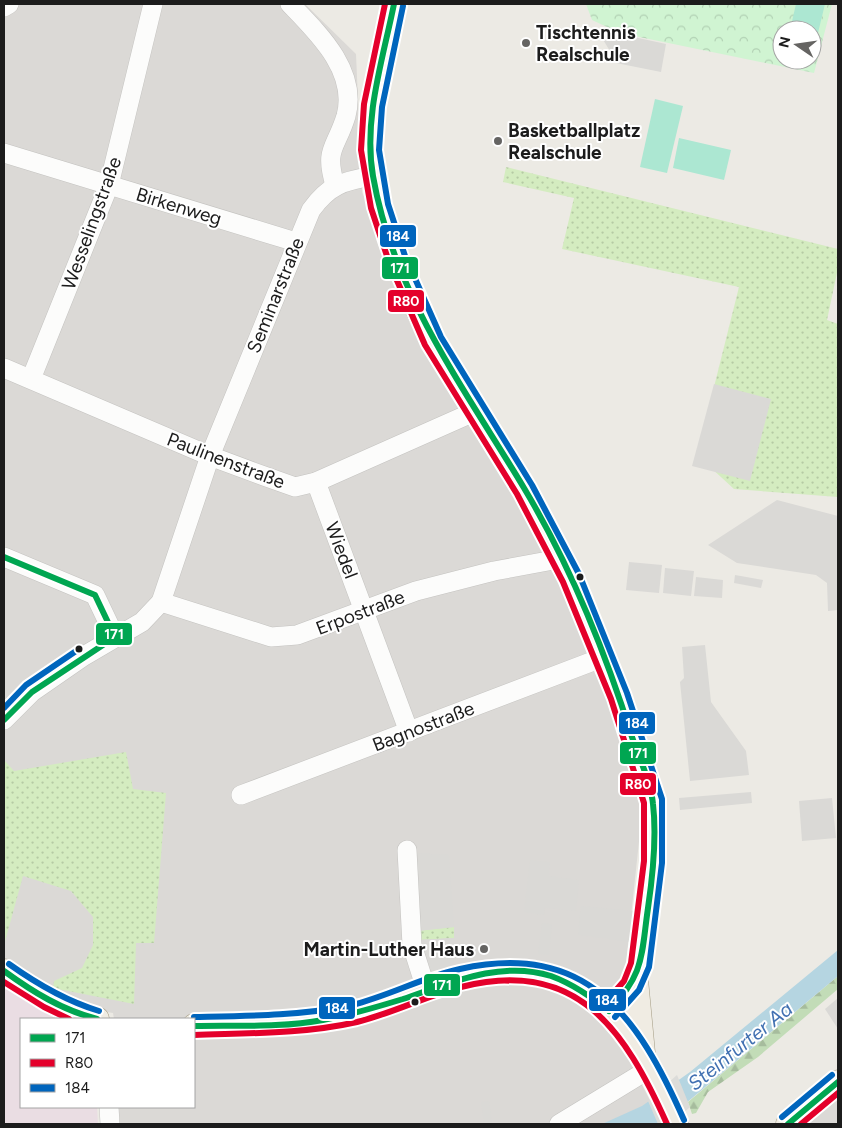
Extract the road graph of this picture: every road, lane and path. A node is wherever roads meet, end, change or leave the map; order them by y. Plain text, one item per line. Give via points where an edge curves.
1 (9, 4) edge
2 (153, 4) edge
3 (290, 4) edge
4 (394, 4) edge
5 (4, 8) edge
6 (4, 153) edge
7 (372, 176) junction
8 (109, 185) junction
9 (335, 186) junction
10 (296, 242) junction
11 (4, 368) edge
12 (31, 380) junction
13 (476, 411) junction
14 (210, 456) junction
15 (316, 482) junction
16 (561, 556) junction
17 (4, 557) edge
18 (161, 602) junction
19 (365, 609) junction
20 (115, 637) junction
21 (604, 657) junction
22 (4, 720) edge
23 (409, 732) junction
24 (241, 795) dead end
25 (407, 850) dead end
26 (4, 971) edge
27 (636, 980) junction
28 (426, 990) junction
29 (609, 1011) junction
30 (93, 1018) edge
31 (195, 1026) edge
32 (652, 1069) junction
33 (838, 1082) edge
34 (109, 1108) edge
35 (110, 1124) edge
36 (559, 1124) edge
37 (676, 1124) edge
38 (788, 1124) edge

1 - 5 street
2 - 8 street, Wesselingstraße
3 - 9 street via 330,49 346,83 349,97 345,117 330,154
4 - 7 main road via 373,106 370,136
6 - 8 street, Birkenweg
7 - 9 street, Seminarstraße
7 - 13 main road via 397,259 416,306
8 - 10 street, Birkenweg
8 - 12 street, Wesselingstraße
9 - 10 street, Seminarstraße via 322,195 311,210
10 - 14 street, Seminarstraße
11 - 12 street, Paulinenstraße
12 - 14 street, Paulinenstraße
13 - 15 street, Paulinenstraße
13 - 16 main road
14 - 15 street, Paulinenstraße via 295,487
14 - 18 street, Seminarstraße
15 - 19 street, Wiedel
16 - 19 street, Erpostraße via 416,591
16 - 21 main road
17 - 20 street via 95,596
18 - 19 street, Erpostraße via 271,637 319,629
18 - 20 street, Seminarstraße via 142,622
19 - 23 street, Wiedel
20 - 22 street, Seminarstraße via 32,692
21 - 23 street, Bagnostraße
21 - 27 main road via 648,783 655,819
23 - 24 street, Bagnostraße
25 - 28 street via 412,945
26 - 30 main road via 36,994
27 - 29 main road via 628,993
27 - 32 main road
28 - 29 main road via 478,974 525,972 548,975 570,983
28 - 31 main road via 374,1008 309,1022
29 - 32 main road
32 - 36 street
32 - 37 main road
33 - 38 main road
34 - 35 street

